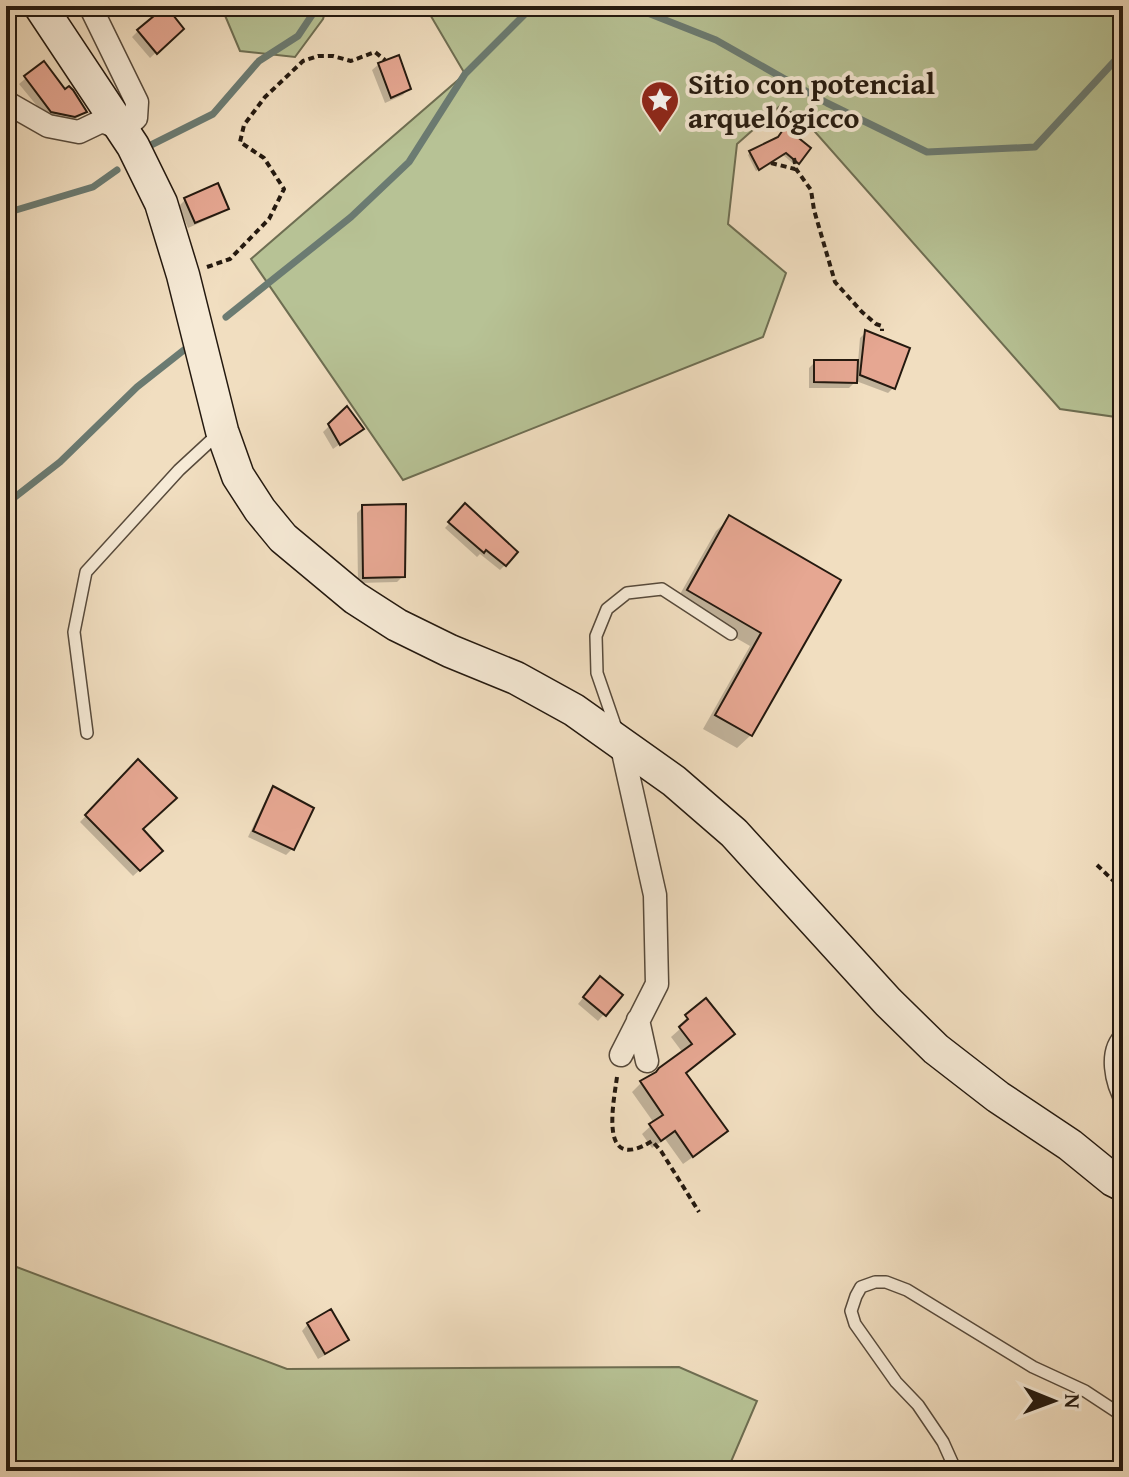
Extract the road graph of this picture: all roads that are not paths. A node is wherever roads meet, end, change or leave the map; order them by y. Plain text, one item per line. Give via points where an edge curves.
1 (40, 6) edge
2 (90, 6) edge
3 (6, 102) edge
4 (123, 130) junction
5 (222, 431) junction
6 (731, 634) dead end
7 (87, 733) dead end
8 (621, 743) junction
9 (638, 1020) junction
10 (1123, 1032) edge
11 (621, 1055) road end
12 (647, 1061) dead end
13 (1123, 1105) edge
14 (1120, 1188) edge
15 (1123, 1416) edge
16 (956, 1471) edge

1 - 4 main road
2 - 4 street via 137,102 136,118
3 - 4 street via 48,126 79,132 102,121
4 - 5 main road via 161,203
5 - 7 lane via 86,572 74,632
5 - 8 main road via 238,476 260,510 283,538 355,598 397,625 574,710
6 - 8 lane via 662,589 627,593 607,609 596,636 597,673
8 - 9 street via 655,895 657,984
8 - 14 main road via 734,833 936,1049 1070,1145
9 - 11 street
9 - 12 street
10 - 13 lane via 1116,1038 1110,1073
15 - 16 lane via 907,1290 886,1282 861,1287 851,1311 855,1324 918,1405

